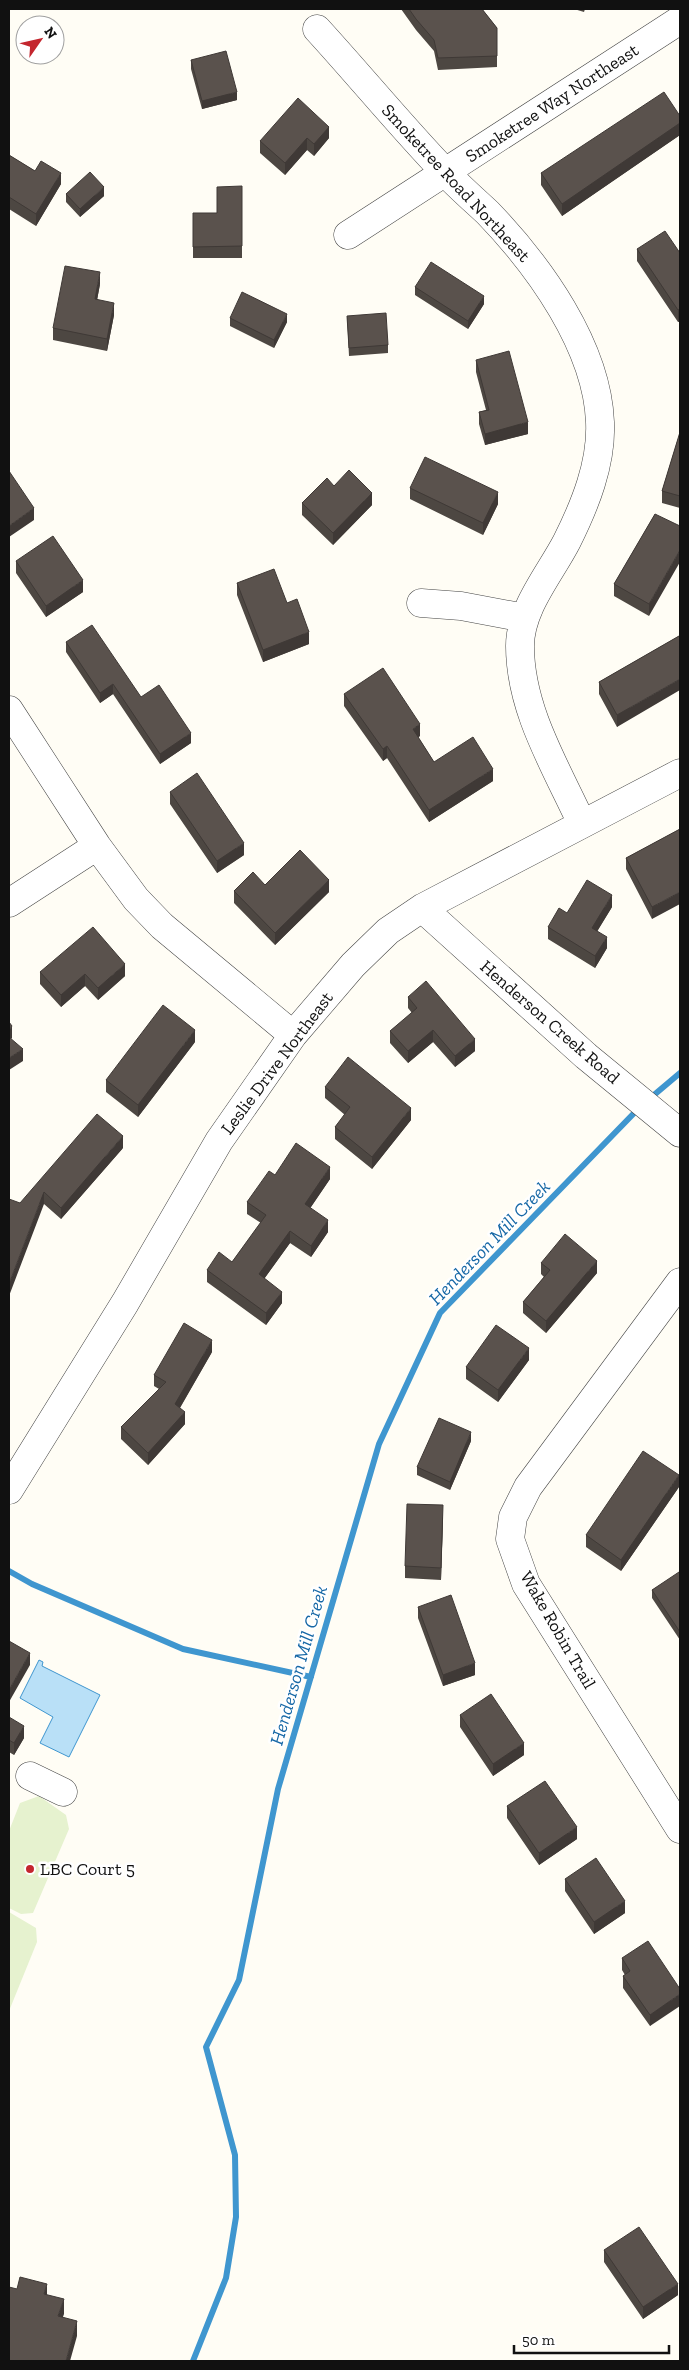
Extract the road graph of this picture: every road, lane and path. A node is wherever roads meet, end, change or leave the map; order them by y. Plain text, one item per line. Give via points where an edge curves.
1 (680, 20) edge
2 (317, 29) dead end
3 (444, 172) junction
4 (348, 235) dead end
5 (421, 602) dead end
6 (525, 618) junction
7 (9, 710) edge
8 (680, 773) edge
9 (582, 824) junction
10 (97, 846) junction
11 (9, 903) edge
12 (422, 908) junction
13 (293, 1035) junction
14 (680, 1134) edge
15 (680, 1282) edge
16 (9, 1490) edge
17 (30, 1776) dead end
18 (63, 1792) dead end
19 (680, 1829) edge

1 - 3 street, Smoketree Way Northeast
2 - 3 street, Smoketree Road Northeast
3 - 4 street, Smoketree Way Northeast
3 - 6 street, Smoketree Road Northeast via 488,213 527,258 570,322 590,369 597,396 600,449 594,472 567,541
5 - 6 street
6 - 9 street, Smoketree Road Northeast via 520,644 527,704
7 - 10 street
8 - 9 street, Leslie Drive Northeast
9 - 12 street, Leslie Drive Northeast
10 - 11 street
10 - 13 street via 136,899 162,926
12 - 13 street, Leslie Drive Northeast via 388,930
12 - 14 street, Henderson Creek Road via 586,1056
13 - 16 street, Leslie Drive Northeast via 219,1141 125,1303
15 - 19 street, Wake Robin Trail via 528,1487 513,1517 510,1539 526,1584
17 - 18 street

